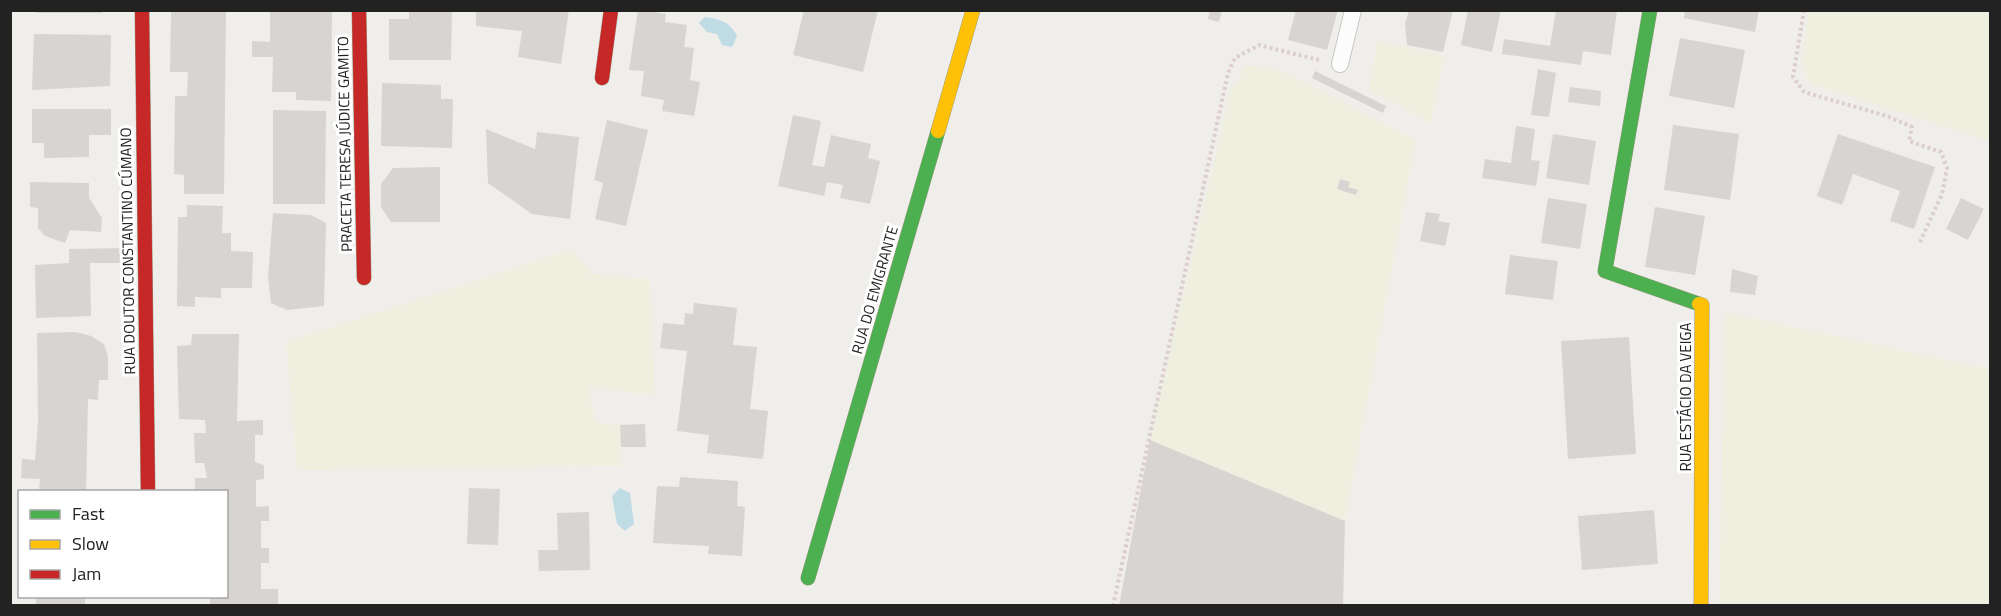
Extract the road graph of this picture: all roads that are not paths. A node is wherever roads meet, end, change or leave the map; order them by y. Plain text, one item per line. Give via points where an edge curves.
1 (142, 10) edge
2 (359, 10) edge
3 (611, 10) edge
4 (973, 10) edge
5 (1353, 10) edge
6 (1650, 10) edge
7 (1340, 64) road end
8 (602, 78) dead end
9 (364, 278) dead end
10 (148, 490) edge
11 (808, 578) dead end
12 (1701, 606) edge

1 - 10 street, RUA DOUTOR CONSTANTINO CÚMANO
2 - 9 street, PRACETA TERESA JÚDICE GAMITO
3 - 8 street
4 - 11 street, RUA DO EMIGRANTE
5 - 7 lane
6 - 12 street, RUA ESTÁCIO DA VEIGA via 1605,271 1702,305

